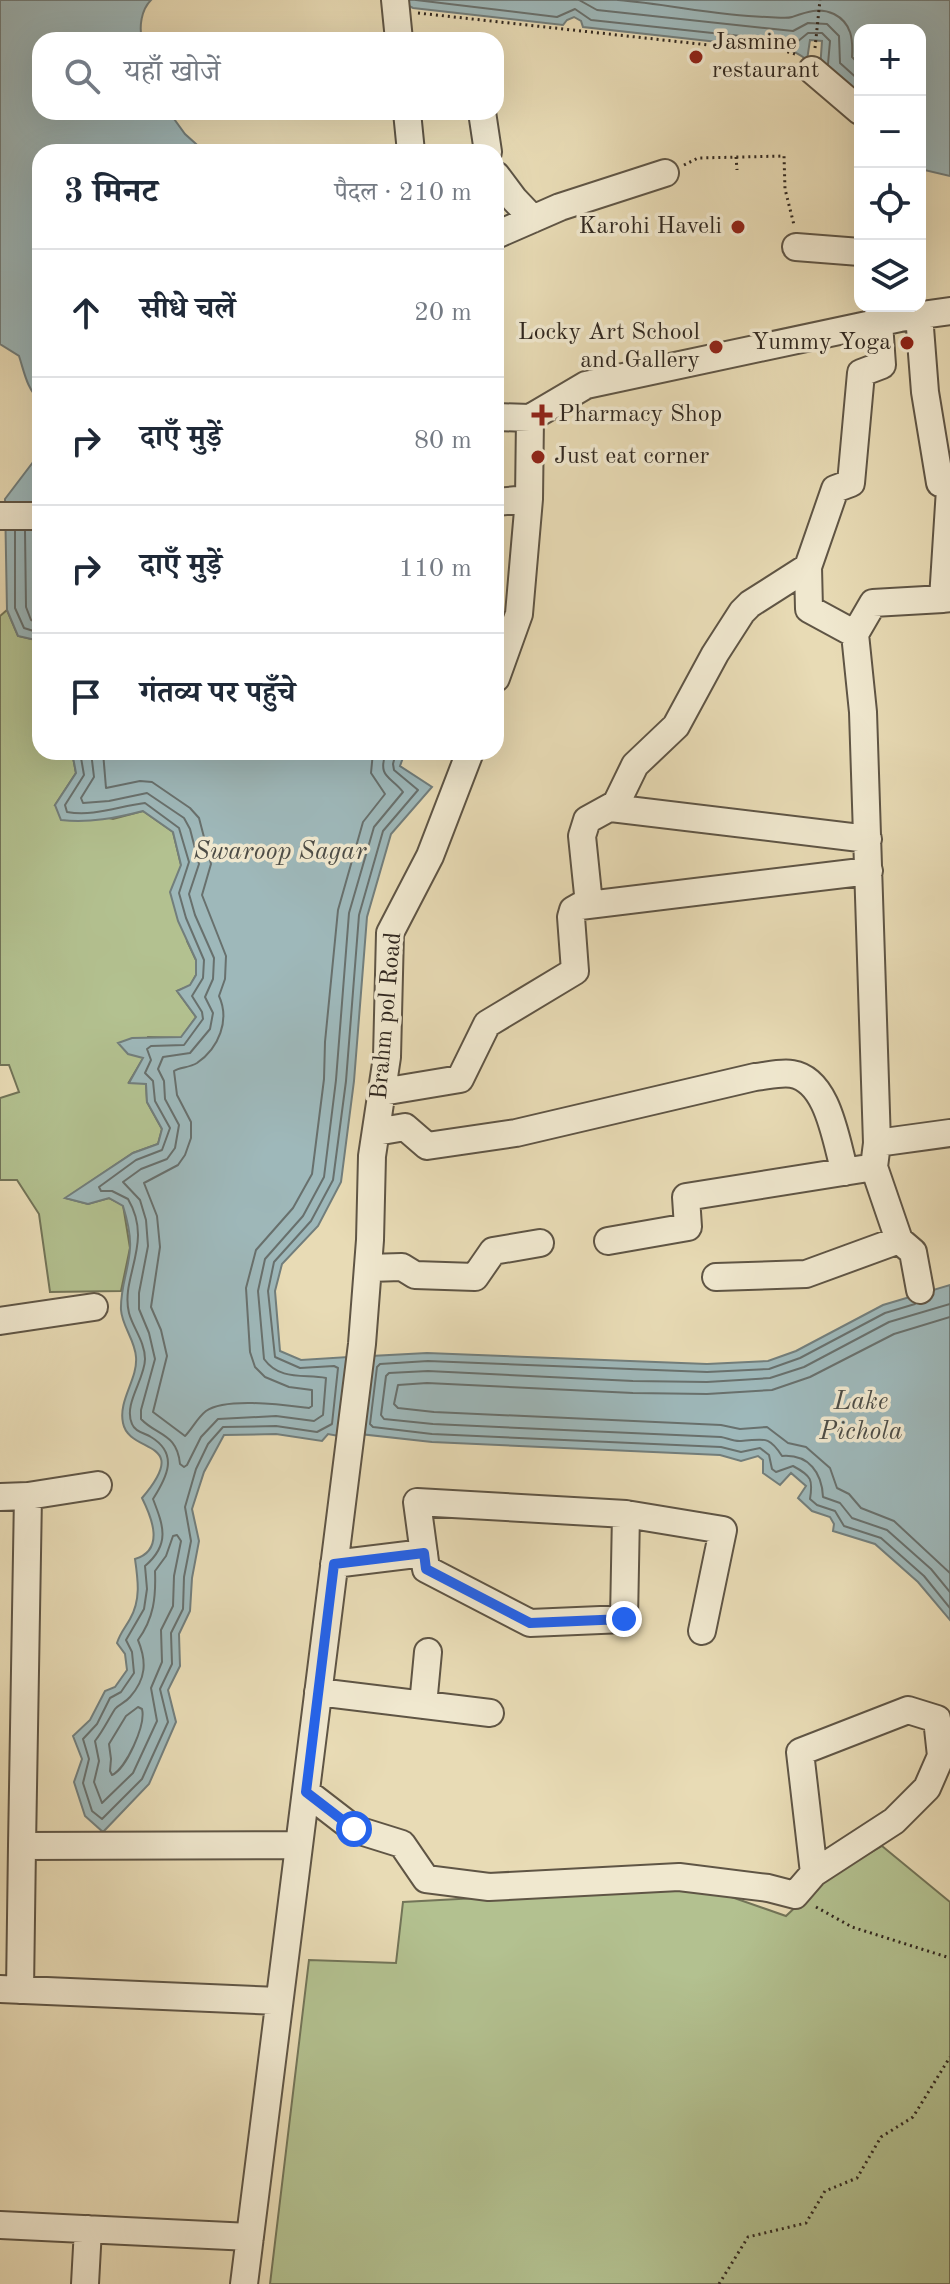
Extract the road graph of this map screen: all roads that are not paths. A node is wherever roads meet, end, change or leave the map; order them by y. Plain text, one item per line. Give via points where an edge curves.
1 (395, 6) edge
2 (398, 32) edge
3 (814, 58) road end
4 (854, 104) edge
5 (408, 120) edge
6 (483, 120) edge
7 (410, 144) edge
8 (487, 144) edge
9 (665, 173) road end
10 (504, 186) edge
11 (533, 219) junction
12 (504, 232) edge
13 (796, 247) road end
14 (854, 252) edge
15 (950, 311) edge
16 (899, 316) edge
17 (504, 417) edge
18 (530, 418) junction
19 (950, 486) edge
20 (529, 499) junction
21 (504, 501) edge
22 (0, 516) edge
23 (32, 516) edge
24 (808, 567) junction
25 (946, 598) edge
26 (855, 634) junction
27 (504, 656) edge
28 (467, 760) edge
29 (611, 808) junction
30 (868, 839) junction
31 (869, 871) junction
32 (589, 904) junction
33 (382, 1092) junction
34 (376, 1132) junction
35 (950, 1133) edge
36 (875, 1155) junction
37 (845, 1172) junction
38 (899, 1240) junction
39 (608, 1241) dead end
40 (540, 1243) dead end
41 (368, 1268) junction
42 (716, 1277) dead end
43 (920, 1290) dead end
44 (94, 1307) dead end
45 (0, 1321) edge
46 (98, 1485) dead end
47 (28, 1496) junction
48 (0, 1497) edge
49 (626, 1514) junction
50 (424, 1553) junction
51 (334, 1564) junction
52 (702, 1631) dead end
53 (428, 1652) dead end
54 (318, 1692) junction
55 (423, 1705) junction
56 (490, 1713) dead end
57 (306, 1792) junction
58 (299, 1845) junction
59 (22, 1846) junction
60 (814, 1873) junction
61 (10, 1990) edge
62 (279, 2001) junction
63 (0, 2225) edge
64 (88, 2229) junction
65 (250, 2237) junction
66 (85, 2284) edge
67 (244, 2284) edge

1 - 2 street
3 - 4 street
5 - 7 street
6 - 8 street
9 - 11 street
10 - 11 street
11 - 12 street
13 - 14 street
15 - 16 street
16 - 18 street via 586,385
16 - 19 street via 925,392 940,483
16 - 24 street via 882,365 861,373 851,483 835,489
17 - 18 street
18 - 20 street
19 - 25 street
20 - 21 street
20 - 27 street via 519,614
22 - 23 street
24 - 26 street via 809,609
24 - 29 street via 742,612 676,726 635,765
25 - 26 street via 873,603
26 - 30 street
28 - 33 street, Brahm pol Road via 430,856 390,933
29 - 30 street
29 - 32 street via 587,820 583,828
30 - 31 street
31 - 32 street
31 - 36 street
32 - 33 street via 573,910 571,917 575,971 487,1024 460,1079
33 - 34 street, Brahm pol Road
34 - 37 street via 405,1127 427,1146 516,1133 755,1077 792,1074 814,1083
34 - 41 street, Brahm pol Road
35 - 36 street
36 - 37 street
36 - 38 street
37 - 39 street via 686,1197 688,1227
38 - 42 street via 806,1274
38 - 43 street via 913,1252
40 - 41 street via 493,1251 475,1277
41 - 51 street, Brahm pol Road
44 - 45 street
46 - 47 street
47 - 48 street
47 - 59 street
49 - 50 street via 417,1502
49 - 50 street via 624,1619 530,1623 426,1569
49 - 52 street via 723,1530
50 - 51 street
51 - 54 street, Brahm pol Road
53 - 55 street
54 - 55 street
54 - 57 street, Brahm pol Road
55 - 56 street
57 - 58 street, Brahm pol Road
57 - 60 street via 354,1829 402,1844 426,1879 489,1887 679,1877 795,1895
58 - 59 street
58 - 62 street, Brahm pol Road
59 - 61 street
60 - 60 street via 800,1752 908,1710 937,1719 941,1756 927,1788 894,1821
61 - 62 street
62 - 65 street, Brahm pol Road
63 - 64 street
64 - 65 street
64 - 66 street
65 - 67 street, Brahm pol Road

